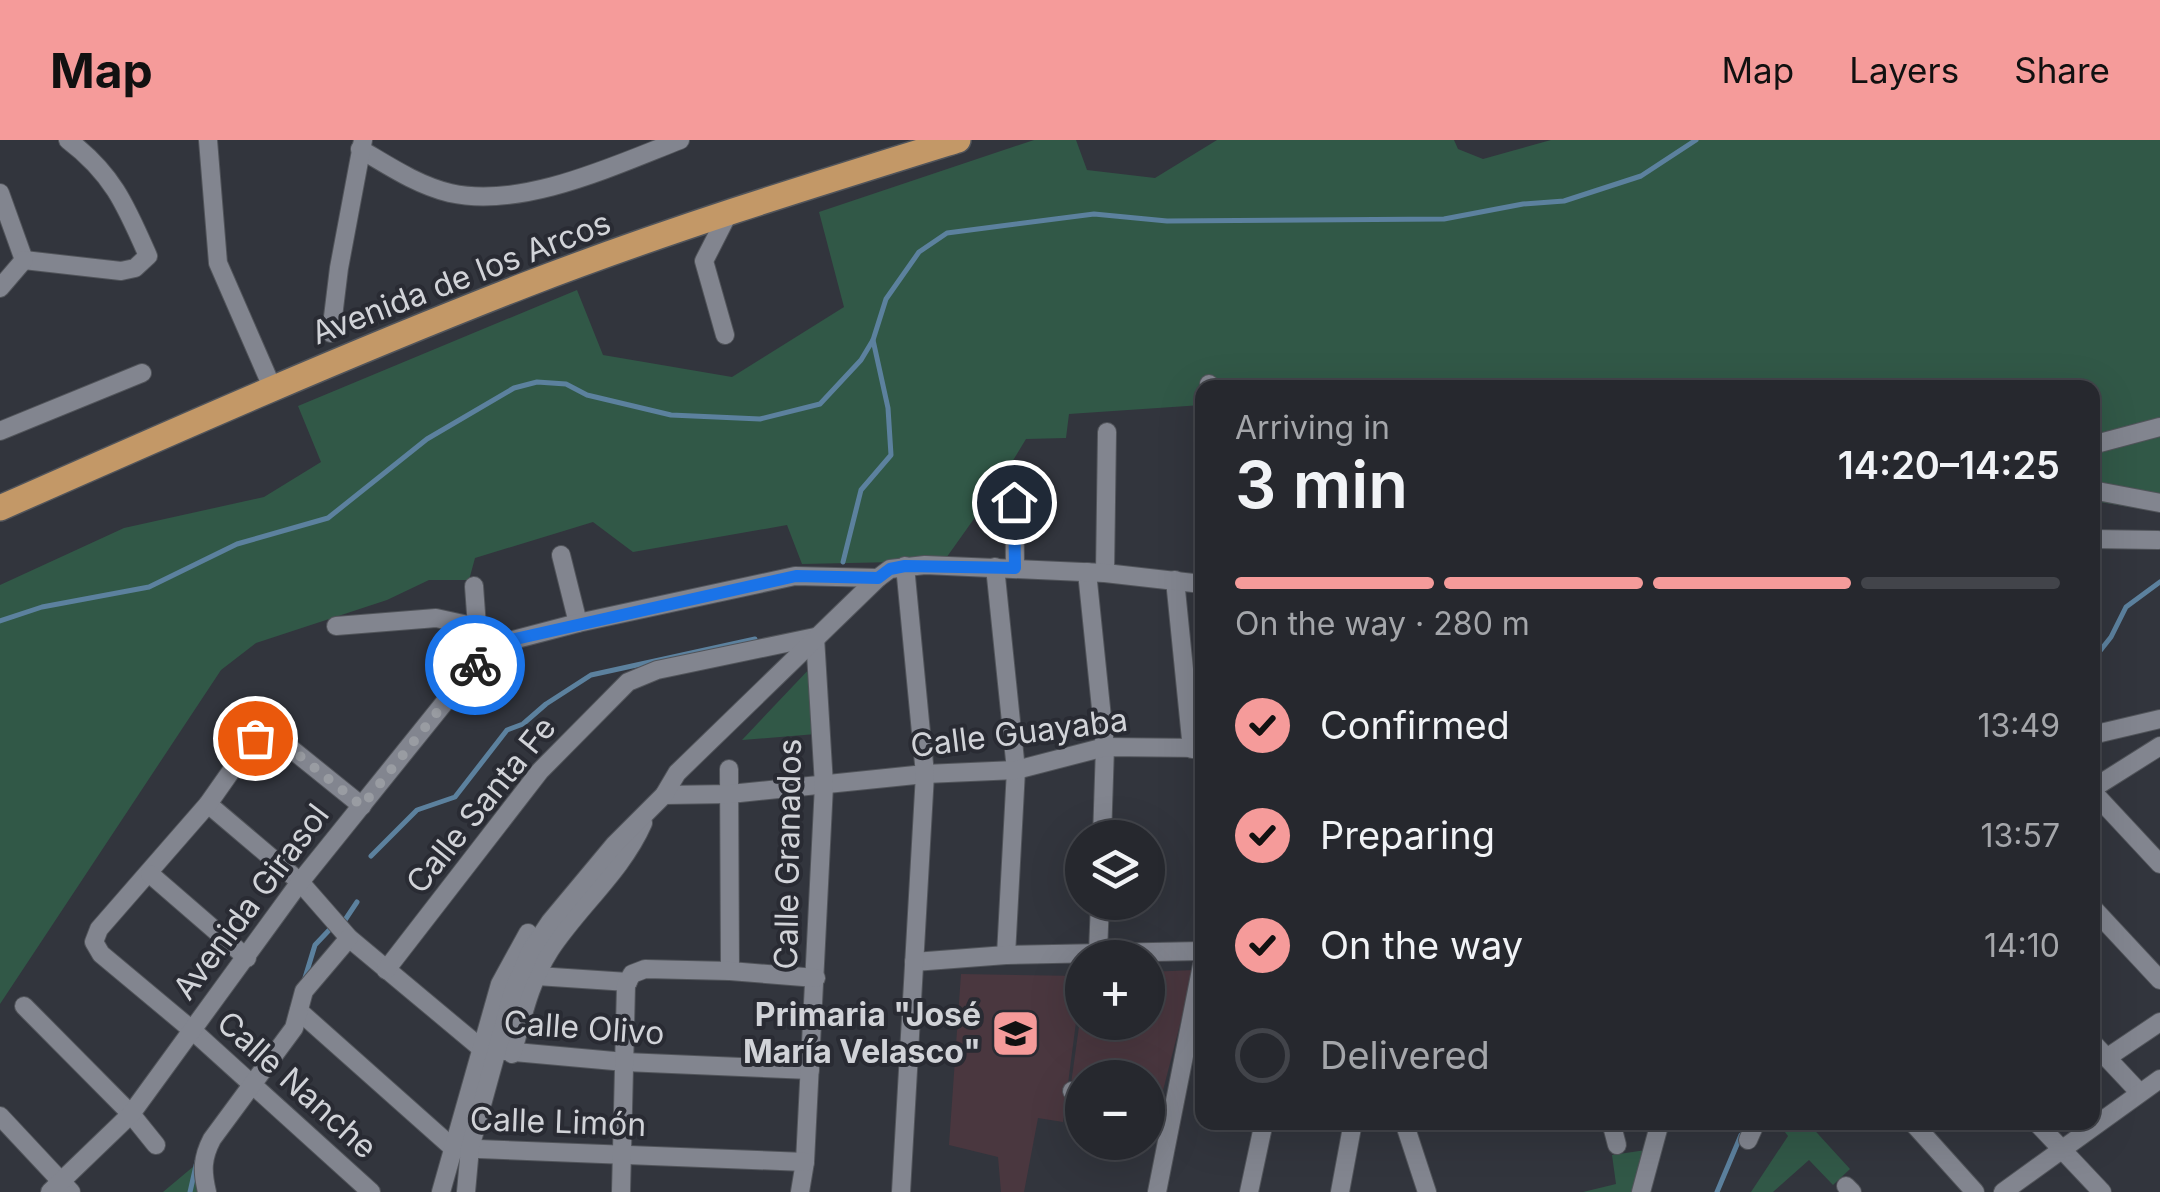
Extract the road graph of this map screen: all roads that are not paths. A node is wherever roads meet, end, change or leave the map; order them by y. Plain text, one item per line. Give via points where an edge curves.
1 (68, 140) edge
2 (208, 140) edge
3 (680, 140) edge
4 (958, 140) edge
5 (362, 144) edge
6 (0, 193) edge
7 (729, 212) junction
8 (24, 260) junction
9 (0, 288) edge
10 (332, 333) dead end
11 (725, 335) dead end
12 (142, 373) dead end
13 (272, 387) junction
14 (2160, 428) edge
15 (0, 431) edge
16 (1108, 432) dead end
17 (2100, 443) edge
18 (1014, 470) dead end
19 (2100, 492) edge
20 (2160, 503) edge
21 (0, 508) edge
22 (2100, 539) edge
23 (2158, 540) edge
24 (561, 555) dead end
25 (905, 566) junction
26 (995, 567) junction
27 (1015, 568) junction
28 (1096, 572) junction
29 (878, 578) junction
30 (1175, 580) junction
31 (1195, 583) edge
32 (474, 586) dead end
33 (578, 623) junction
34 (336, 626) dead end
35 (477, 627) junction
36 (815, 636) junction
37 (490, 646) junction
38 (2160, 719) edge
39 (2100, 733) edge
40 (1195, 734) edge
41 (1105, 747) junction
42 (1195, 749) edge
43 (2157, 753) edge
44 (729, 769) dead end
45 (1016, 770) junction
46 (677, 772) junction
47 (925, 774) junction
48 (824, 785) junction
49 (2100, 785) edge
50 (664, 794) junction
51 (730, 794) junction
52 (2100, 799) edge
53 (208, 804) junction
54 (362, 806) junction
55 (648, 811) junction
56 (1103, 820) edge
57 (2160, 864) edge
58 (150, 874) junction
59 (300, 882) junction
60 (2100, 916) edge
61 (347, 936) junction
62 (1165, 952) edge
63 (1195, 952) edge
64 (1065, 953) edge
65 (1006, 955) junction
66 (247, 958) junction
67 (914, 962) junction
68 (386, 970) junction
69 (730, 971) junction
70 (537, 976) junction
71 (630, 978) junction
72 (816, 978) junction
73 (2160, 980) edge
74 (24, 1006) dead end
75 (299, 1011) junction
76 (2160, 1022) edge
77 (192, 1030) junction
78 (1194, 1044) edge
79 (2100, 1050) edge
80 (497, 1052) junction
81 (2108, 1057) junction
82 (625, 1062) junction
83 (810, 1070) junction
84 (2160, 1079) edge
85 (246, 1080) junction
86 (2139, 1092) junction
87 (131, 1114) junction
88 (0, 1116) edge
89 (1165, 1116) edge
90 (1170, 1117) junction
91 (2100, 1121) edge
92 (1262, 1130) edge
93 (1352, 1130) edge
94 (1407, 1130) edge
95 (1613, 1130) edge
96 (1658, 1130) edge
97 (1919, 1130) edge
98 (2043, 1130) edge
99 (2087, 1130) edge
100 (156, 1145) dead end
101 (1617, 1145) dead end
102 (462, 1148) junction
103 (2060, 1150) junction
104 (620, 1155) junction
105 (806, 1162) junction
106 (61, 1189) edge
107 (207, 1192) edge
108 (371, 1192) edge
109 (441, 1192) edge
110 (466, 1192) edge
111 (620, 1192) edge
112 (800, 1192) edge
113 (901, 1192) edge
114 (1157, 1192) edge
115 (1249, 1192) edge
116 (1340, 1192) edge
117 (1427, 1192) edge
118 (1641, 1192) edge
119 (1975, 1192) edge
120 (2003, 1192) edge
121 (2102, 1192) edge

1 - 8 street via 96,161 123,198 148,256 121,271
2 - 13 street via 218,262
3 - 5 street via 555,185 487,198 415,181
4 - 7 main road, Avenida de los Arcos
5 - 10 street
6 - 8 street
7 - 11 street via 704,261
7 - 13 main road, Avenida de los Arcos
8 - 9 street
12 - 15 street
13 - 21 main road, Avenida de los Arcos
14 - 17 street
16 - 28 street
18 - 27 street
19 - 20 street
22 - 23 street
24 - 33 street
25 - 26 street
25 - 29 street
25 - 47 street
26 - 27 street
26 - 45 street
27 - 28 street
28 - 30 street
28 - 41 street
29 - 33 street via 796,576
29 - 36 street
30 - 31 street
30 - 40 street
32 - 35 street
33 - 37 street
34 - 35 street via 436,618
35 - 37 street
36 - 46 street
36 - 48 street, Calle Granados
36 - 68 street, Calle Santa Fe via 628,682 540,771
37 - 54 street, Avenida Girasol
38 - 39 street
41 - 42 street, Calle Guayaba
41 - 45 street, Calle Guayaba
41 - 56 street
43 - 49 street
44 - 51 street
45 - 47 street, Calle Guayaba
45 - 65 street
46 - 50 street
46 - 80 street via 607,836 540,915 500,984
47 - 48 street, Calle Guayaba
47 - 67 street
48 - 51 street, Calle Guayaba
48 - 72 street, Calle Granados
50 - 51 street, Calle Guayaba
50 - 55 street
51 - 69 street
52 - 57 street
53 - 54 street via 264,734 274,735
53 - 58 street
53 - 59 street, Calle Olivo
54 - 59 street, Avenida Girasol
55 - 70 street via 632,848 573,918
55 - 80 street via 530,952
58 - 66 street
58 - 77 street, Calle Nanche via 98,929 94,942
59 - 61 street, Calle Olivo
59 - 66 street, Avenida Girasol
60 - 73 street
61 - 68 street, Calle Olivo
61 - 75 street via 304,990
62 - 63 street
64 - 65 street
65 - 67 street
66 - 77 street, Avenida Girasol
67 - 113 street
68 - 80 street, Calle Olivo
69 - 71 street via 645,969
69 - 72 street
70 - 71 street
70 - 80 street
71 - 82 street
72 - 83 street, Calle Granados
74 - 87 street
75 - 85 street via 294,1028
75 - 102 street, Calle Limón
76 - 81 street
77 - 85 street, Calle Nanche
77 - 87 street, Avenida Girasol
78 - 90 street
79 - 81 street
80 - 82 street, Calle Olivo
80 - 102 street
81 - 86 street
82 - 83 street, Calle Olivo
82 - 104 street
83 - 105 street, Calle Granados
84 - 86 street
85 - 107 street via 204,1155
85 - 108 street, Calle Nanche
86 - 91 street
87 - 100 street
87 - 106 street, Avenida Girasol
88 - 106 street
89 - 90 street
90 - 114 street
92 - 115 street
93 - 116 street
94 - 117 street
95 - 101 street
96 - 118 street
97 - 119 street
98 - 103 street
99 - 103 street
102 - 104 street, Calle Limón
102 - 109 street
102 - 110 street
103 - 120 street
103 - 121 street
104 - 105 street, Calle Limón
104 - 111 street
105 - 112 street, Calle Granados

